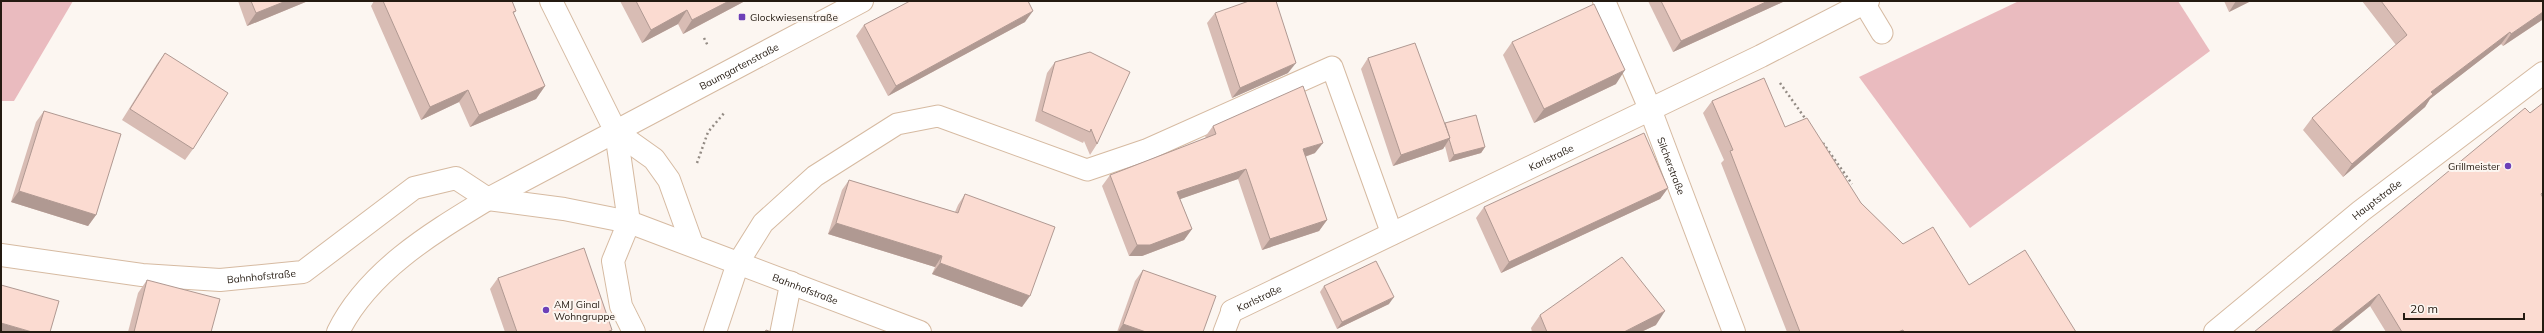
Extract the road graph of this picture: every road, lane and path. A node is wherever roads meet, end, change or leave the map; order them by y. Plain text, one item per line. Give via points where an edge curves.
1 (551, 1) edge
2 (862, 1) edge
3 (1604, 1) edge
4 (1866, 2) edge
5 (1882, 33) dead end
6 (704, 38) dead end
7 (1761, 56) junction
8 (2543, 73) edge
9 (723, 74) junction
10 (1650, 109) junction
11 (1811, 127) edge
12 (616, 132) junction
13 (1820, 140) edge
14 (1852, 184) dead end
15 (674, 193) junction
16 (488, 199) junction
17 (630, 222) junction
18 (1392, 234) junction
19 (692, 244) junction
20 (1, 255) edge
21 (738, 263) junction
22 (791, 282) junction
23 (1232, 311) joint
24 (338, 332) edge
25 (634, 332) edge
26 (715, 332) edge
27 (781, 332) edge
28 (920, 332) edge
29 (1224, 332) edge
30 (1734, 332) edge
31 (2215, 332) edge

1 - 12 street
2 - 9 street, Baumgartenstraße
3 - 10 street, Silcherstraße
4 - 5 lane
4 - 7 street, Karlstraße
6 - 9 path
7 - 10 street, Karlstraße
7 - 11 path
8 - 31 street, Hauptstraße via 2361,211
9 - 12 street, Baumgartenstraße
9 - 15 path via 738,103 727,110 708,132 697,162 699,186
10 - 18 street, Karlstraße
10 - 30 street, Silcherstraße
12 - 15 street via 654,159 669,180
12 - 16 street
12 - 17 street
13 - 14 path
15 - 19 street
16 - 17 street, Bahnhofstraße via 564,209
16 - 20 street, Bahnhofstraße via 456,178 414,188 303,272 220,280 142,275
16 - 24 street via 428,236 377,278 343,321
17 - 19 street, Bahnhofstraße
17 - 25 street via 613,261 621,306
18 - 21 lane via 1332,67 1146,150 1088,170 938,116 897,124 815,176 763,223
18 - 23 street, Karlstraße
19 - 21 street, Bahnhofstraße
21 - 22 street, Bahnhofstraße
21 - 26 street
22 - 27 lane
22 - 28 street, Bahnhofstraße
23 - 29 lane

